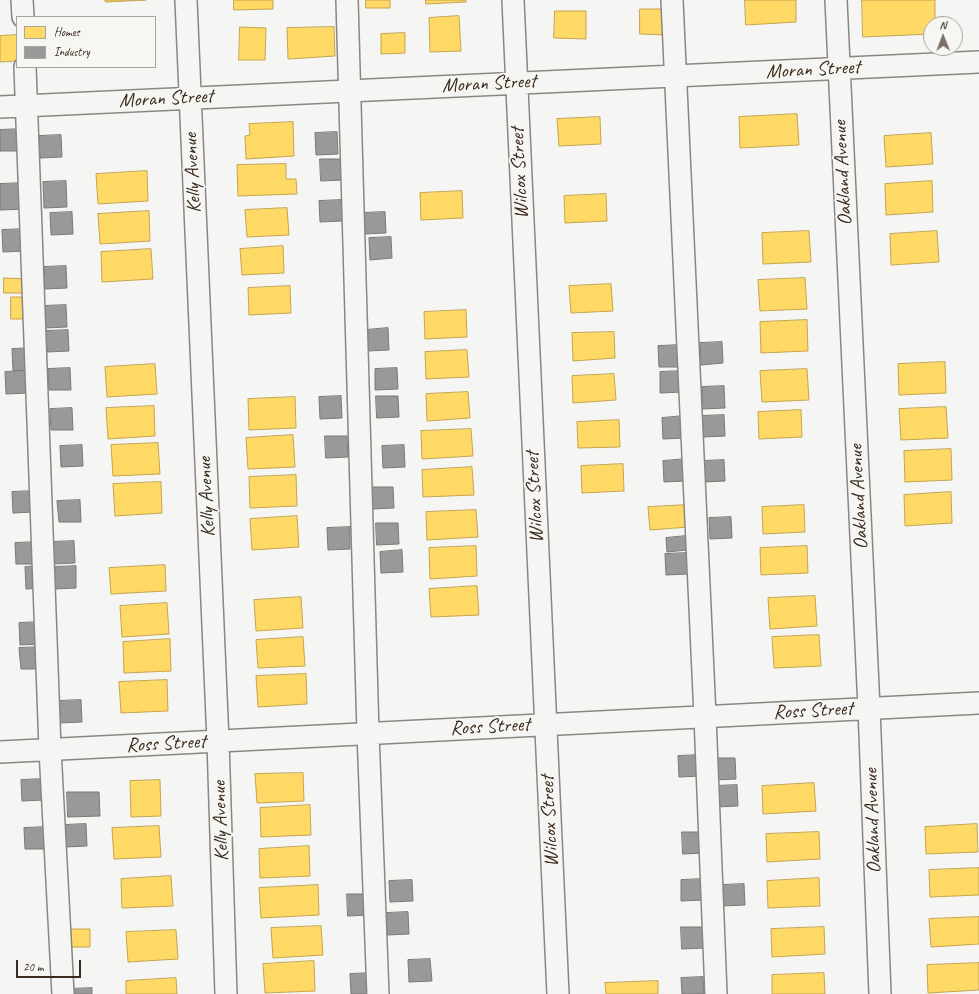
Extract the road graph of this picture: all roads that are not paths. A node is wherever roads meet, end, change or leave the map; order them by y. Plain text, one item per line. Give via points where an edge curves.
1 (22, 0) edge
2 (186, 0) edge
3 (348, 0) edge
4 (513, 0) edge
5 (672, 0) edge
6 (836, 0) edge
7 (23, 16) edge
8 (979, 62) edge
9 (25, 68) edge
10 (838, 69) junction
11 (675, 76) junction
12 (516, 83) junction
13 (351, 91) junction
14 (190, 98) junction
15 (26, 106) junction
16 (0, 107) edge
17 (979, 703) edge
18 (869, 708) junction
19 (705, 716) junction
20 (545, 725) junction
21 (368, 733) junction
22 (218, 741) junction
23 (50, 749) junction
24 (0, 752) edge
25 (62, 994) edge
26 (226, 994) edge
27 (378, 994) edge
28 (558, 994) edge
29 (716, 994) edge
30 (880, 994) edge

1 - 7 street
2 - 14 street, Kelly Avenue
3 - 13 street
4 - 12 street, Wilcox Street
5 - 11 street
6 - 10 street, Oakland Avenue
8 - 10 street, Moran Street
9 - 15 street
10 - 11 street, Moran Street
10 - 18 street, Oakland Avenue
11 - 12 street, Moran Street
11 - 19 street
12 - 13 street, Moran Street
12 - 20 street, Wilcox Street
13 - 14 street, Moran Street
13 - 21 street
14 - 15 street, Moran Street
14 - 22 street, Kelly Avenue
15 - 16 street, Moran Street
15 - 23 street
17 - 18 street, Ross Street
18 - 19 street, Ross Street
18 - 30 street, Oakland Avenue
19 - 20 street, Ross Street
19 - 29 street
20 - 21 street, Ross Street
20 - 28 street, Wilcox Street
21 - 22 street, Ross Street
21 - 27 street
22 - 23 street, Ross Street
22 - 26 street, Kelly Avenue
23 - 24 street, Ross Street
23 - 25 street

